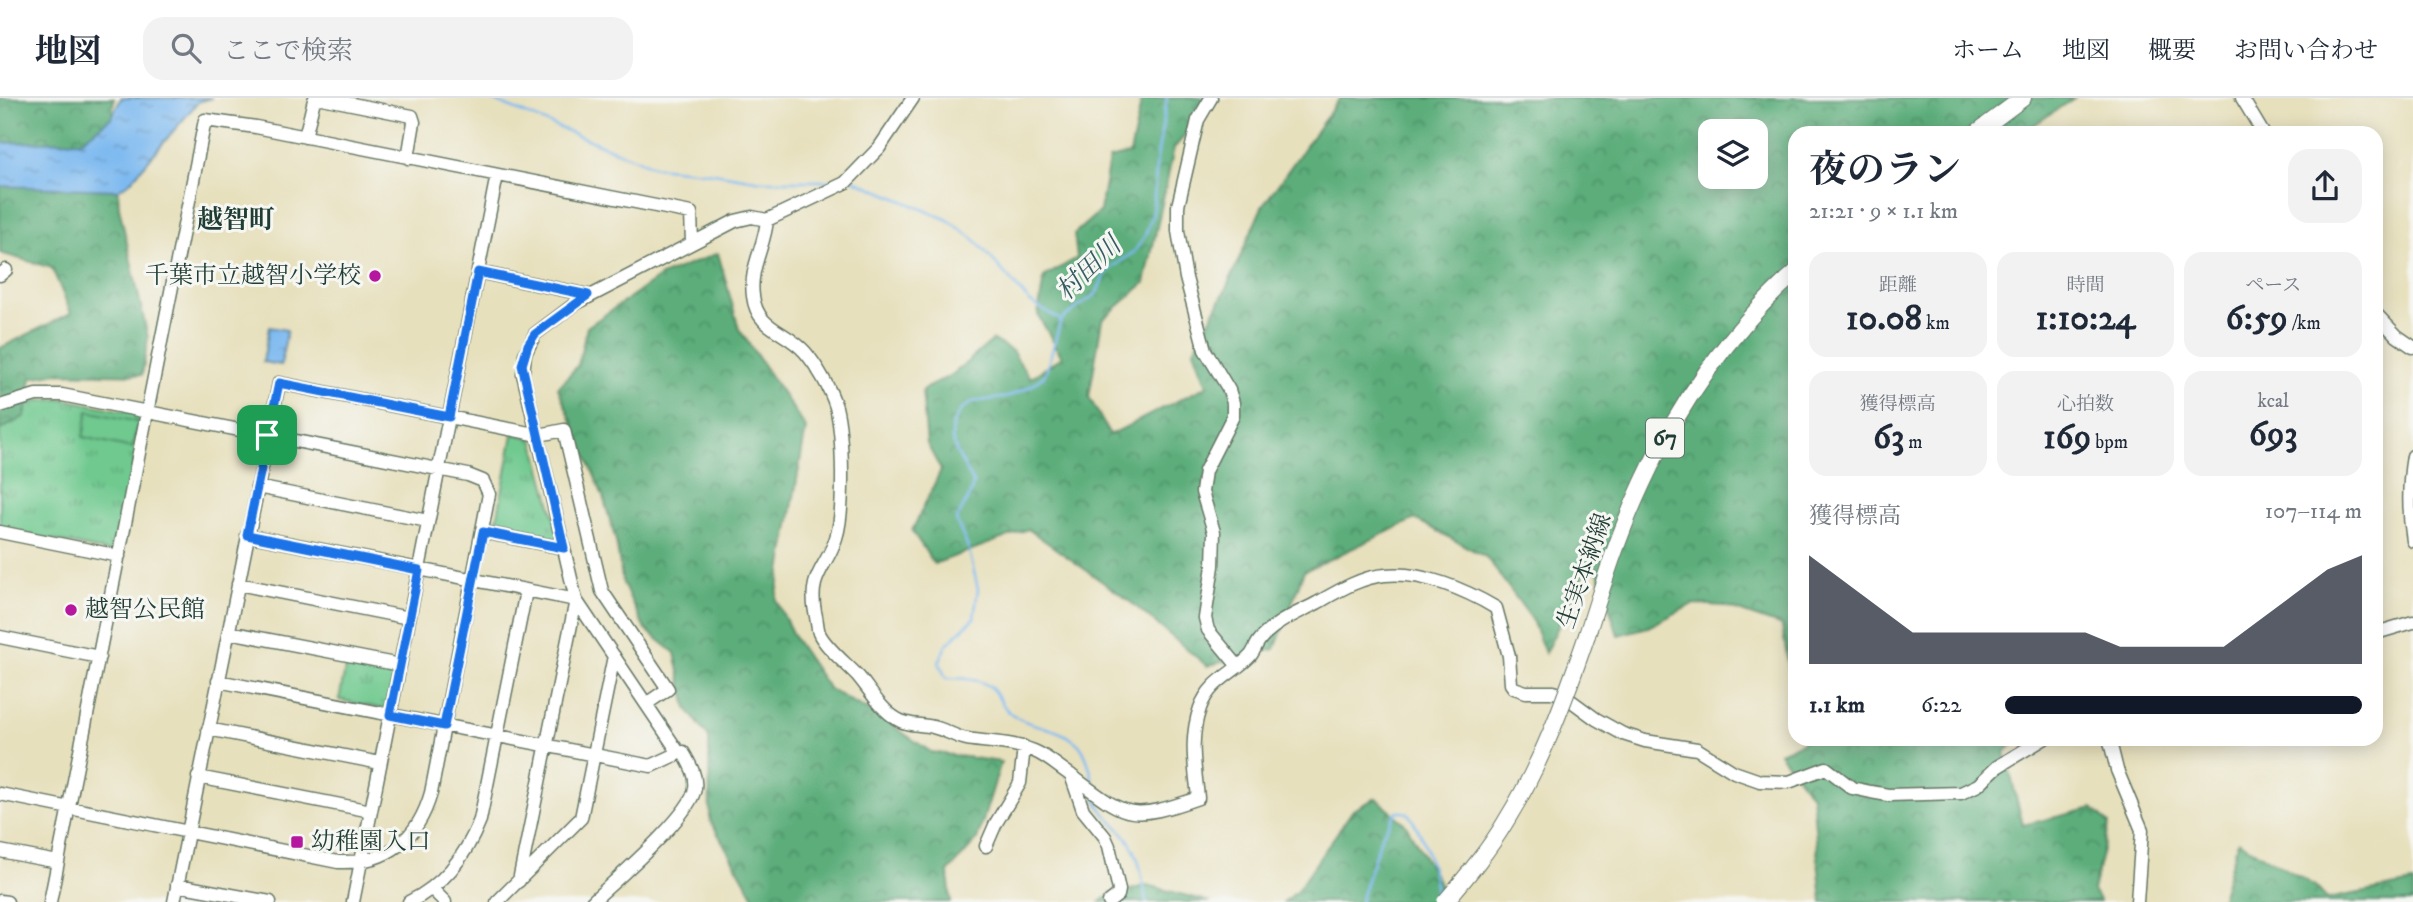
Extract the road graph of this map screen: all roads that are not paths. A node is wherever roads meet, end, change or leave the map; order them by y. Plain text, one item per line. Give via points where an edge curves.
1 (321, 98) edge
2 (913, 98) edge
3 (1210, 98) edge
4 (2023, 98) edge
5 (2242, 98) edge
6 (1985, 126) edge
7 (2259, 126) edge
8 (304, 137) junction
9 (408, 158) junction
10 (497, 174) junction
11 (768, 220) junction
12 (692, 243) junction
13 (478, 272) junction
14 (1788, 280) edge
15 (588, 295) junction
16 (2383, 321) edge
17 (2413, 347) edge
18 (0, 406) edge
19 (148, 411) junction
20 (449, 417) junction
21 (267, 435) junction
22 (539, 435) junction
23 (2413, 456) edge
24 (439, 469) junction
25 (257, 487) junction
26 (428, 521) junction
27 (0, 532) edge
28 (483, 532) junction
29 (247, 535) junction
30 (2413, 541) edge
31 (564, 548) junction
32 (119, 556) junction
33 (419, 570) junction
34 (473, 581) junction
35 (238, 584) junction
36 (526, 591) junction
37 (576, 600) junction
38 (409, 618) junction
39 (2413, 622) edge
40 (2383, 631) edge
41 (229, 632) junction
42 (0, 638) edge
43 (614, 656) junction
44 (99, 657) junction
45 (400, 665) junction
46 (1237, 665) junction
47 (218, 681) junction
48 (646, 704) junction
49 (390, 715) junction
50 (444, 726) junction
51 (208, 729) junction
52 (498, 736) junction
53 (546, 746) junction
54 (2032, 746) edge
55 (2111, 746) edge
56 (1024, 747) junction
57 (679, 753) junction
58 (594, 755) junction
59 (380, 763) junction
60 (198, 777) junction
61 (1073, 777) junction
62 (0, 794) edge
63 (69, 808) junction
64 (371, 811) junction
65 (187, 832) junction
66 (986, 846) dead end
67 (0, 850) edge
68 (361, 861) junction
69 (58, 862) junction
70 (519, 881) junction
71 (177, 885) junction
72 (432, 889) junction
73 (0, 901) edge
74 (6, 902) edge
75 (50, 902) edge
76 (174, 902) edge
77 (270, 902) edge
78 (353, 902) edge
79 (409, 902) edge
80 (445, 902) edge
81 (497, 902) edge
82 (592, 902) edge
83 (1109, 902) edge
84 (1445, 902) edge
85 (2137, 902) edge

1 - 8 street via 314,100
1 - 9 street via 412,116
2 - 11 street via 850,180
3 - 46 street via 1198,120 1178,206 1178,231 1205,350 1233,403 1233,416 1205,471 1202,492 1214,532 1205,618 1208,630
4 - 6 main road
5 - 7 street
8 - 9 street
8 - 19 street via 205,120
9 - 10 street
10 - 12 street via 691,213
10 - 13 street
11 - 12 street via 735,221
11 - 56 street via 753,268 758,315 805,352 824,381 839,429 841,494 836,539 814,584 820,635 895,719 965,739
12 - 15 street
13 - 15 street
13 - 20 street
14 - 84 main road, 生実本納線 / 67, bridge via 1710,368 1660,448 1625,524 1562,708 1524,790 1500,831
15 - 22 street via 535,334 525,354 523,374
16 - 17 street
18 - 19 street via 49,394
19 - 21 street
19 - 32 street
20 - 21 street via 279,383
20 - 22 street
20 - 24 street
21 - 24 street
21 - 25 street
22 - 31 street
22 - 48 street via 564,430 602,591 668,689
23 - 30 street via 2408,516
24 - 26 street
24 - 28 street via 476,477 487,487
25 - 26 street
25 - 29 street
26 - 33 street
27 - 32 street
28 - 31 street
28 - 34 street
29 - 33 street
29 - 35 street
31 - 37 street
32 - 44 street
33 - 34 street
33 - 38 street
34 - 36 street
34 - 50 street
35 - 38 street
35 - 41 street
36 - 37 street
36 - 52 street
37 - 43 street
37 - 53 street
38 - 45 street
39 - 40 street
41 - 45 street
41 - 47 street
42 - 44 street
43 - 48 street
43 - 58 street
44 - 63 street
45 - 49 street
46 - 54 street via 1250,656 1260,639 1299,612 1364,580 1399,575 1451,585 1496,608 1514,688 1554,692 1623,734 1697,749 1750,778 1789,782 1826,768 1852,788 1871,792 1961,793
46 - 61 street via 1218,681 1201,706 1192,740 1198,798 1139,814 1122,810
47 - 49 street
47 - 51 street
48 - 57 street
49 - 50 street
49 - 59 street
50 - 52 street
50 - 68 street via 421,820 394,849
51 - 59 street
51 - 60 street
52 - 53 street
52 - 72 street via 474,835 454,867
53 - 58 street
53 - 70 street
55 - 85 street via 2142,830
56 - 61 street
56 - 66 street via 1020,783
57 - 58 street via 651,766
57 - 82 street via 683,752 693,769 693,796 664,833
58 - 70 street via 581,818
59 - 64 street
60 - 64 street
60 - 65 street
61 - 83 street via 1083,810 1105,837 1112,854 1119,890
62 - 63 street
63 - 65 street
63 - 69 street
64 - 68 street
65 - 68 street via 338,862
65 - 71 street
67 - 69 street
68 - 78 street
69 - 75 street
70 - 81 street
71 - 76 street
71 - 77 street
72 - 79 street
72 - 80 street
73 - 74 street

